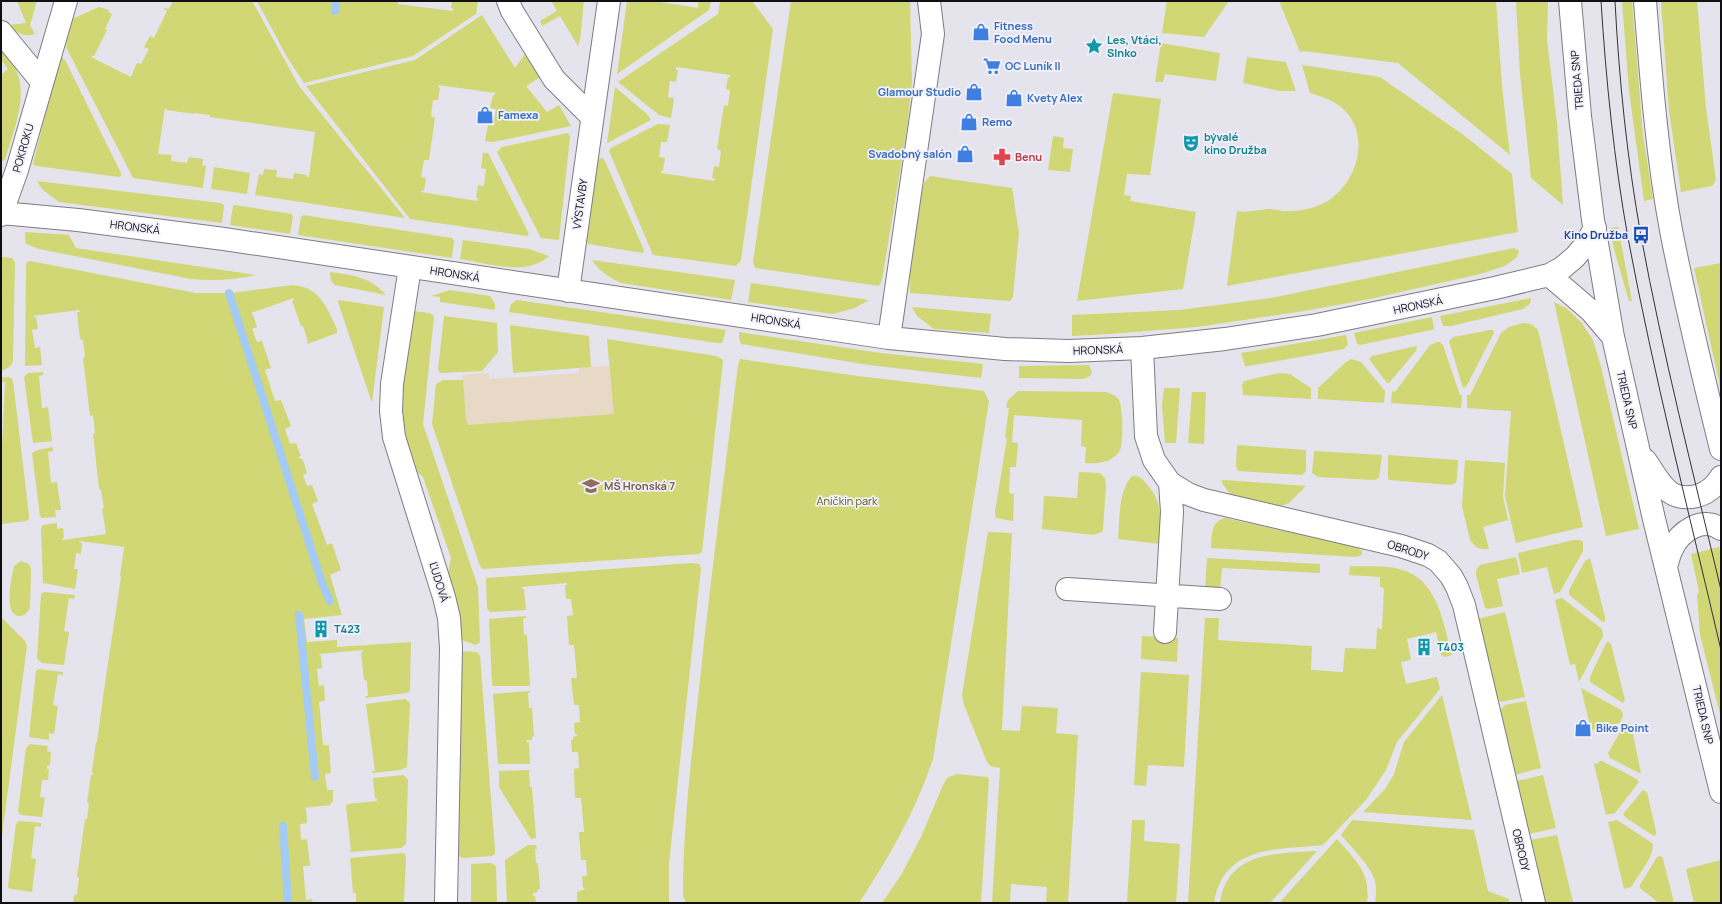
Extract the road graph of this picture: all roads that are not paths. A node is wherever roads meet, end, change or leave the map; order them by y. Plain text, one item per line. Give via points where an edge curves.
1 (66, 1) edge
2 (508, 1) edge
3 (609, 1) edge
4 (929, 1) edge
5 (1570, 1) edge
6 (1644, 1) edge
7 (1, 32) edge
8 (42, 82) junction
9 (592, 117) junction
10 (1, 213) edge
11 (1595, 228) junction
12 (410, 267) junction
13 (1549, 275) junction
14 (568, 291) junction
15 (1613, 337) junction
16 (889, 338) junction
17 (1142, 348) junction
18 (1721, 449) edge
19 (1638, 451) junction
20 (1721, 477) edge
21 (1170, 483) junction
22 (1721, 530) edge
23 (1666, 567) junction
24 (1067, 589) dead end
25 (1168, 596) junction
26 (1220, 599) dead end
27 (1165, 632) dead end
28 (1721, 792) edge
29 (446, 903) edge
30 (1534, 903) edge

1 - 8 street, POKROKU
2 - 9 street via 512,12 554,79
3 - 9 street, VÝSTAVBY
4 - 16 street via 933,34
5 - 11 street, TRIEDA SNP via 1580,116
6 - 18 street via 1671,229
7 - 8 street
8 - 10 street, POKROKU via 17,170
9 - 14 street, VÝSTAVBY
10 - 12 street, HRONSKÁ via 224,239
11 - 13 street, HRONSKÁ via 1575,258
11 - 15 street, TRIEDA SNP
12 - 14 street, HRONSKÁ
12 - 29 street, ĽUDOVÁ via 392,384 391,411 394,437 444,597 450,630
13 - 15 street via 1591,311
13 - 17 street, HRONSKÁ via 1317,325
14 - 16 street, HRONSKÁ
15 - 19 street, TRIEDA SNP
16 - 17 street, HRONSKÁ via 1012,349 1069,351
17 - 21 street, OBRODY via 1146,436 1154,460
19 - 20 street via 1666,489 1679,497 1705,494
19 - 23 street, TRIEDA SNP
21 - 25 street via 1172,512
21 - 30 street, OBRODY via 1204,500 1386,542 1428,555 1438,561 1458,587 1464,605
22 - 23 street via 1705,524 1692,527 1679,537
23 - 28 street, TRIEDA SNP
24 - 25 street
25 - 26 street
25 - 27 street

